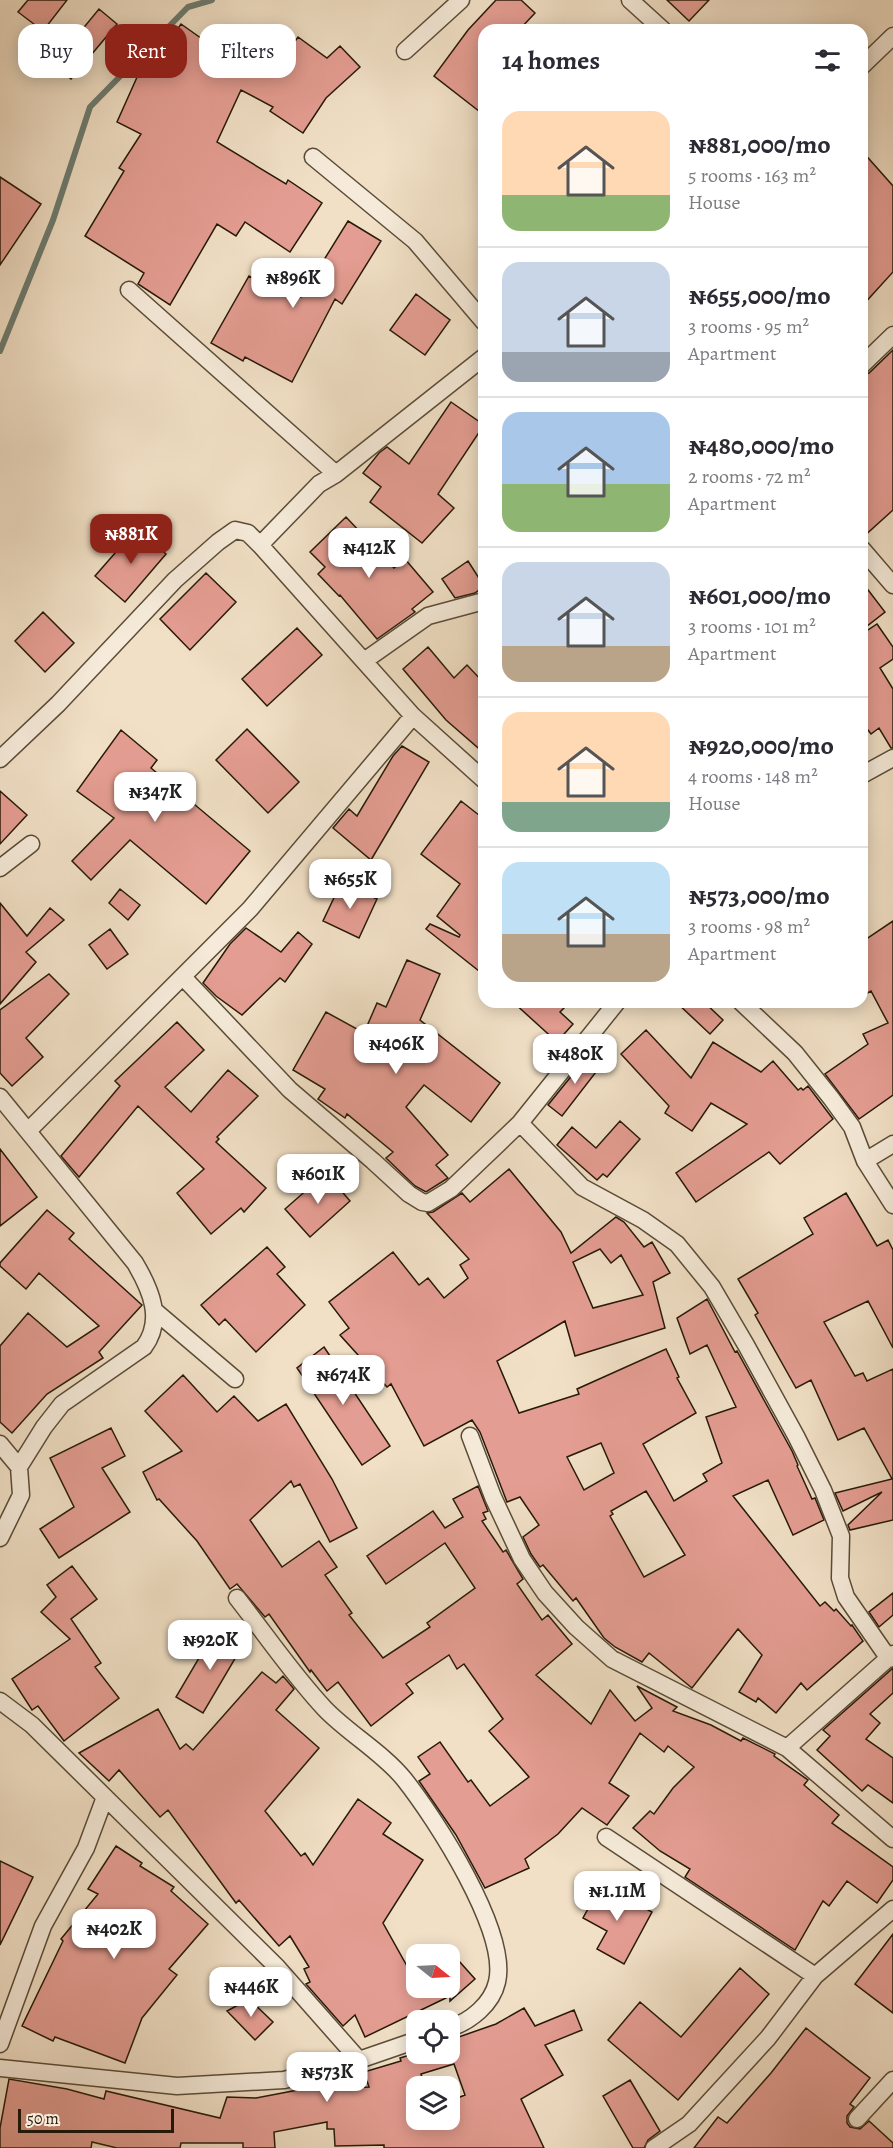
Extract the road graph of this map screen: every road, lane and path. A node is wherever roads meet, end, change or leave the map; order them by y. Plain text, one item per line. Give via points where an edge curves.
1 (461, 0) edge
2 (630, 0) edge
3 (656, 24) edge
4 (893, 36) edge
5 (405, 51) dead end
6 (868, 60) edge
7 (314, 157) dead end
8 (129, 290) dead end
9 (478, 315) edge
10 (893, 335) edge
11 (868, 359) edge
12 (478, 362) edge
13 (336, 474) junction
14 (260, 545) junction
15 (868, 556) edge
16 (893, 585) edge
17 (478, 603) edge
18 (364, 661) junction
19 (413, 716) junction
20 (893, 758) edge
21 (0, 759) edge
22 (868, 772) edge
23 (478, 775) edge
24 (31, 844) dead end
25 (0, 868) edge
26 (183, 977) junction
27 (612, 1008) edge
28 (747, 1008) edge
29 (0, 1097) edge
30 (520, 1123) junction
31 (29, 1130) junction
32 (893, 1144) edge
33 (865, 1161) junction
34 (893, 1205) edge
35 (155, 1311) junction
36 (235, 1379) dead end
37 (470, 1436) dead end
38 (0, 1444) edge
39 (19, 1467) junction
40 (0, 1538) edge
41 (237, 1598) dead end
42 (891, 1656) edge
43 (0, 1701) edge
44 (787, 1748) junction
45 (105, 1797) junction
46 (606, 1837) dead end
47 (893, 1839) edge
48 (893, 1909) edge
49 (815, 1976) junction
50 (460, 2022) edge
51 (0, 2044) edge
52 (406, 2044) edge
53 (359, 2060) junction
54 (0, 2068) edge
55 (893, 2080) edge
56 (857, 2119) dead end
57 (654, 2148) edge

1 - 5 street
2 - 3 street
4 - 6 street
7 - 9 street via 415,241
8 - 13 street
10 - 11 street
12 - 13 street
13 - 14 street via 319,483
14 - 18 street
14 - 21 street via 248,533 235,530 218,542 175,580 58,704
15 - 16 street
17 - 18 street via 428,616
18 - 19 street
19 - 23 street
19 - 26 street via 250,909
20 - 22 street
24 - 25 street
26 - 30 street via 290,1090 422,1202 428,1203 451,1189
26 - 31 street
27 - 30 street
28 - 33 street via 795,1053 831,1098 852,1127
29 - 31 street
30 - 42 street via 582,1187 677,1244 712,1287 823,1490 841,1536 840,1578 846,1597
31 - 35 street via 135,1263 147,1283
32 - 33 street
33 - 34 street
35 - 36 street
35 - 39 street via 152,1337 144,1347 62,1404
37 - 44 street via 522,1559 545,1593 576,1627 612,1659
38 - 39 street
39 - 40 street via 21,1495
41 - 50 street via 326,1709 402,1777 443,1832 488,1920 498,1964 493,1995 482,2009
42 - 44 street
43 - 45 street via 32,1725
44 - 47 street
45 - 51 street via 86,1848 43,1926
45 - 53 street via 277,1967
46 - 49 street
48 - 49 street
49 - 57 street via 768,2038 689,2124
52 - 53 street
53 - 54 street via 284,2080 177,2086
55 - 56 street

